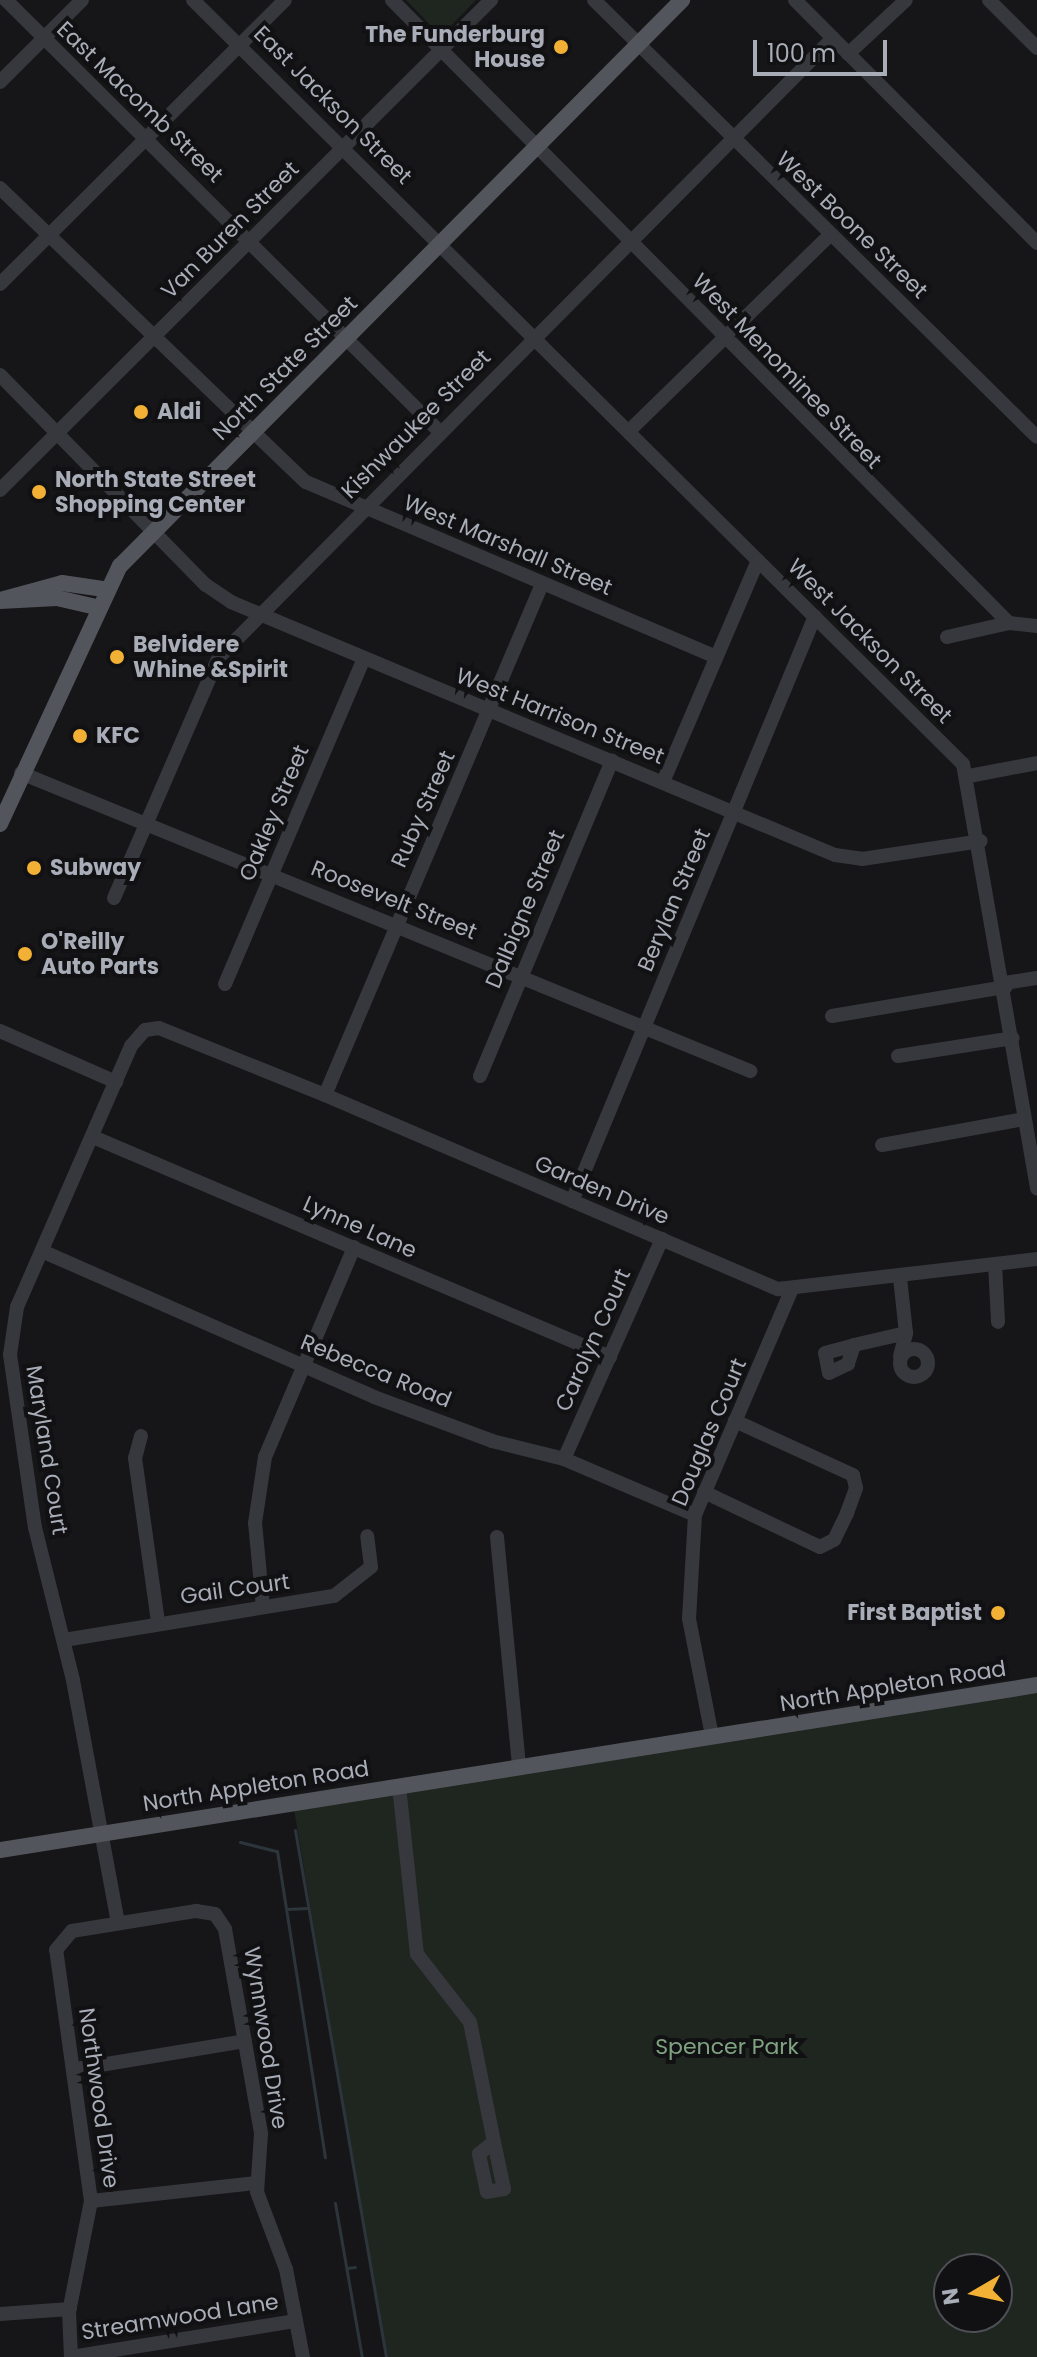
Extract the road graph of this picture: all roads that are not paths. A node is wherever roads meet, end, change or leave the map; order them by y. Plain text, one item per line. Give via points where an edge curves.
1 (6, 0) edge
2 (82, 0) edge
3 (193, 0) edge
4 (285, 0) edge
5 (392, 0) edge
6 (491, 0) edge
7 (594, 0) edge
8 (682, 0) edge
9 (795, 0) edge
10 (906, 0) edge
11 (989, 0) edge
12 (833, 38) junction
13 (43, 40) junction
14 (637, 43) junction
15 (240, 44) junction
16 (1037, 48) edge
17 (440, 49) junction
18 (848, 54) junction
19 (0, 82) edge
20 (146, 137) junction
21 (732, 139) junction
22 (344, 146) junction
23 (534, 148) junction
24 (0, 188) edge
25 (50, 235) junction
26 (830, 235) junction
27 (250, 241) junction
28 (629, 242) junction
29 (442, 243) junction
30 (1037, 243) edge
31 (0, 284) edge
32 (536, 335) junction
33 (346, 337) junction
34 (725, 338) junction
35 (152, 339) junction
36 (0, 375) edge
37 (630, 430) junction
38 (440, 432) junction
39 (57, 433) junction
40 (252, 434) junction
41 (1037, 437) edge
42 (0, 490) edge
43 (364, 507) junction
44 (153, 528) junction
45 (758, 560) junction
46 (542, 584) junction
47 (103, 589) junction
48 (0, 601) edge
49 (95, 607) junction
50 (258, 614) junction
51 (815, 616) junction
52 (1009, 623) junction
53 (1037, 626) edge
54 (947, 637) dead end
55 (716, 657) junction
56 (364, 658) junction
57 (489, 710) junction
58 (612, 761) junction
59 (1037, 763) edge
60 (21, 773) junction
61 (969, 776) junction
62 (663, 782) junction
63 (735, 813) junction
64 (0, 824) edge
65 (143, 824) junction
66 (981, 841) junction
67 (272, 874) junction
68 (114, 898) dead end
69 (397, 924) junction
70 (521, 974) junction
71 (1037, 978) edge
72 (225, 984) dead end
73 (1006, 985) junction
74 (832, 1016) dead end
75 (645, 1025) junction
76 (0, 1031) edge
77 (168, 1032) joint
78 (1013, 1038) junction
79 (898, 1056) dead end
80 (750, 1071) dead end
81 (480, 1076) dead end
82 (116, 1082) junction
83 (325, 1095) junction
84 (1024, 1119) junction
85 (93, 1137) junction
86 (882, 1145) dead end
87 (1034, 1154) edge
88 (1037, 1189) edge
89 (572, 1201) junction
90 (662, 1239) junction
91 (354, 1247) junction
92 (44, 1252) junction
93 (1037, 1259) edge
94 (995, 1264) junction
95 (900, 1278) junction
96 (791, 1291) junction
97 (998, 1322) dead end
98 (906, 1333) junction
99 (854, 1345) dead end
100 (900, 1356) dead end
101 (610, 1357) junction
102 (302, 1364) junction
103 (735, 1421) junction
104 (141, 1436) dead end
105 (564, 1459) junction
106 (704, 1492) junction
107 (695, 1515) junction
108 (367, 1536) dead end
109 (497, 1537) dead end
110 (263, 1607) junction
111 (158, 1622) junction
112 (64, 1640) junction
113 (1037, 1685) edge
114 (712, 1736) junction
115 (519, 1767) junction
116 (399, 1786) junction
117 (102, 1834) junction
118 (0, 1850) edge
119 (118, 1923) junction
120 (245, 2041) junction
121 (76, 2069) junction
122 (494, 2142) dead end
123 (257, 2183) junction
124 (91, 2201) junction
125 (70, 2309) junction
126 (0, 2314) edge
127 (296, 2321) junction
128 (71, 2357) edge
129 (303, 2357) edge

1 - 13 street, East Macomb Street
2 - 13 street
3 - 15 street, East Jackson Street
4 - 15 street
5 - 17 street, West Menominee Street
6 - 17 street, Van Buren Street
7 - 14 street, West Boone Street
8 - 14 main road, North State Street
9 - 12 street
10 - 18 street
11 - 16 street
12 - 18 street
12 - 21 street, Kishwaukee Street
13 - 19 street
13 - 20 street, East Macomb Street
14 - 21 street, West Boone Street
14 - 23 main road, North State Street
15 - 20 street
15 - 22 street, East Jackson Street
17 - 22 street, Van Buren Street
17 - 23 street, West Menominee Street
18 - 30 street
20 - 25 street
20 - 27 street, East Macomb Street
21 - 26 street, West Boone Street
21 - 28 street, Kishwaukee Street
22 - 27 street, Van Buren Street
22 - 29 street, East Jackson Street
23 - 28 street, West Menominee Street
23 - 29 main road, North State Street
24 - 25 street, West Marshall Street
25 - 31 street
25 - 35 street, West Marshall Street
26 - 34 street
26 - 41 street, West Boone Street
27 - 33 street, East Macomb Street
27 - 35 street, Van Buren Street
28 - 32 street, Kishwaukee Street
28 - 34 street, West Menominee Street
29 - 32 street, West Jackson Street
29 - 33 main road, North State Street
32 - 37 street, West Jackson Street
32 - 38 street, Kishwaukee Street
33 - 38 street, East Macomb Street
33 - 40 main road, North State Street
34 - 37 street
34 - 52 street, West Menominee Street
35 - 39 street, Van Buren Street
35 - 40 street, West Marshall Street
36 - 39 street, West Harrison Street
37 - 45 street, West Jackson Street
38 - 43 street, Kishwaukee Street
39 - 42 street, Van Buren Street
39 - 44 street, West Harrison Street
40 - 43 street, West Marshall Street via 306,482
40 - 44 main road, North State Street
43 - 46 street, West Marshall Street
43 - 50 street, Kishwaukee Street
44 - 47 main road, North State Street
44 - 50 street, West Harrison Street via 216,593
45 - 51 street, West Jackson Street
45 - 55 street
46 - 55 street, West Marshall Street
46 - 57 street, Ruby Street
47 - 48 main road via 62,583 7,592
47 - 49 main road, North State Street
48 - 49 main road via 57,598
49 - 60 main road, North State Street
50 - 56 street, West Harrison Street
50 - 65 street, Kishwaukee Street via 219,657
51 - 61 street, West Jackson Street
51 - 63 street, Berylan Street
52 - 53 street
52 - 54 street
55 - 62 street
56 - 57 street, West Harrison Street
56 - 67 street, Oakley Street
57 - 58 street, West Harrison Street
57 - 69 street, Ruby Street
58 - 62 street, West Harrison Street
58 - 70 street, Dalbigne Street
59 - 61 street
60 - 64 main road, North State Street
60 - 65 street, Roosevelt Street
61 - 66 street
62 - 63 street, West Harrison Street
63 - 66 street, West Harrison Street via 862,859
63 - 75 street, Berylan Street
65 - 67 street, Roosevelt Street
65 - 68 street, Kishwaukee Street
66 - 73 street
67 - 69 street, Roosevelt Street
67 - 72 street, Oakley Street
69 - 70 street, Roosevelt Street
69 - 83 street, Ruby Street
70 - 75 street, Roosevelt Street
70 - 81 street, Dalbigne Street
71 - 73 street
73 - 74 street
73 - 78 street
75 - 80 street, Roosevelt Street
75 - 89 street, Berylan Street
76 - 82 street
77 - 82 street, Maryland Court via 150,1028 136,1038
77 - 83 street, Garden Drive
78 - 79 street
78 - 84 street
82 - 85 street, Maryland Court
83 - 89 street, Garden Drive
84 - 86 street
84 - 87 street
85 - 91 street, Lynne Lane
85 - 92 street, Maryland Court
87 - 88 street
89 - 90 street, Garden Drive
90 - 96 street, Garden Drive
90 - 101 street, Carolyn Court
91 - 101 street, Lynne Lane
91 - 102 street
92 - 102 street, Rebecca Road
92 - 112 street, Maryland Court via 17,1307 10,1355 35,1528
93 - 94 street, Garden Drive
94 - 95 street, Garden Drive
94 - 97 street
95 - 96 street, Garden Drive
95 - 98 street
96 - 103 street, Douglas Court
98 - 99 street
98 - 100 street
101 - 105 street, Carolyn Court
102 - 105 street, Rebecca Road via 492,1441
102 - 110 street via 258,1490
103 - 106 street, Douglas Court
103 - 106 street via 853,1475 847,1513 834,1540 820,1547
104 - 111 street via 135,1458
105 - 107 street, Rebecca Road
106 - 107 street, Douglas Court
107 - 114 street, Douglas Court via 689,1619
108 - 110 street, Gail Court via 371,1567 352,1586 323,1599
109 - 115 street
110 - 111 street, Gail Court
111 - 112 street, Gail Court
112 - 117 street, Maryland Court
113 - 114 main road, North Appleton Road
114 - 115 main road, North Appleton Road
115 - 116 main road, North Appleton Road
116 - 117 main road, North Appleton Road
116 - 122 street via 417,1954 470,2022
117 - 118 main road, North Appleton Road
117 - 119 street, Maryland Court
119 - 120 street, Wynnwood Drive via 215,1914 225,1929
119 - 121 street, Northwood Drive via 60,1940
120 - 121 street
120 - 123 street, Wynnwood Drive via 261,2134
121 - 124 street, Northwood Drive
123 - 124 street
123 - 127 street, Wynnwood Drive
124 - 125 street, Northwood Drive
125 - 126 street
125 - 128 street, Northwood Drive
127 - 128 street, Streamwood Lane
127 - 129 street, Wynnwood Drive

